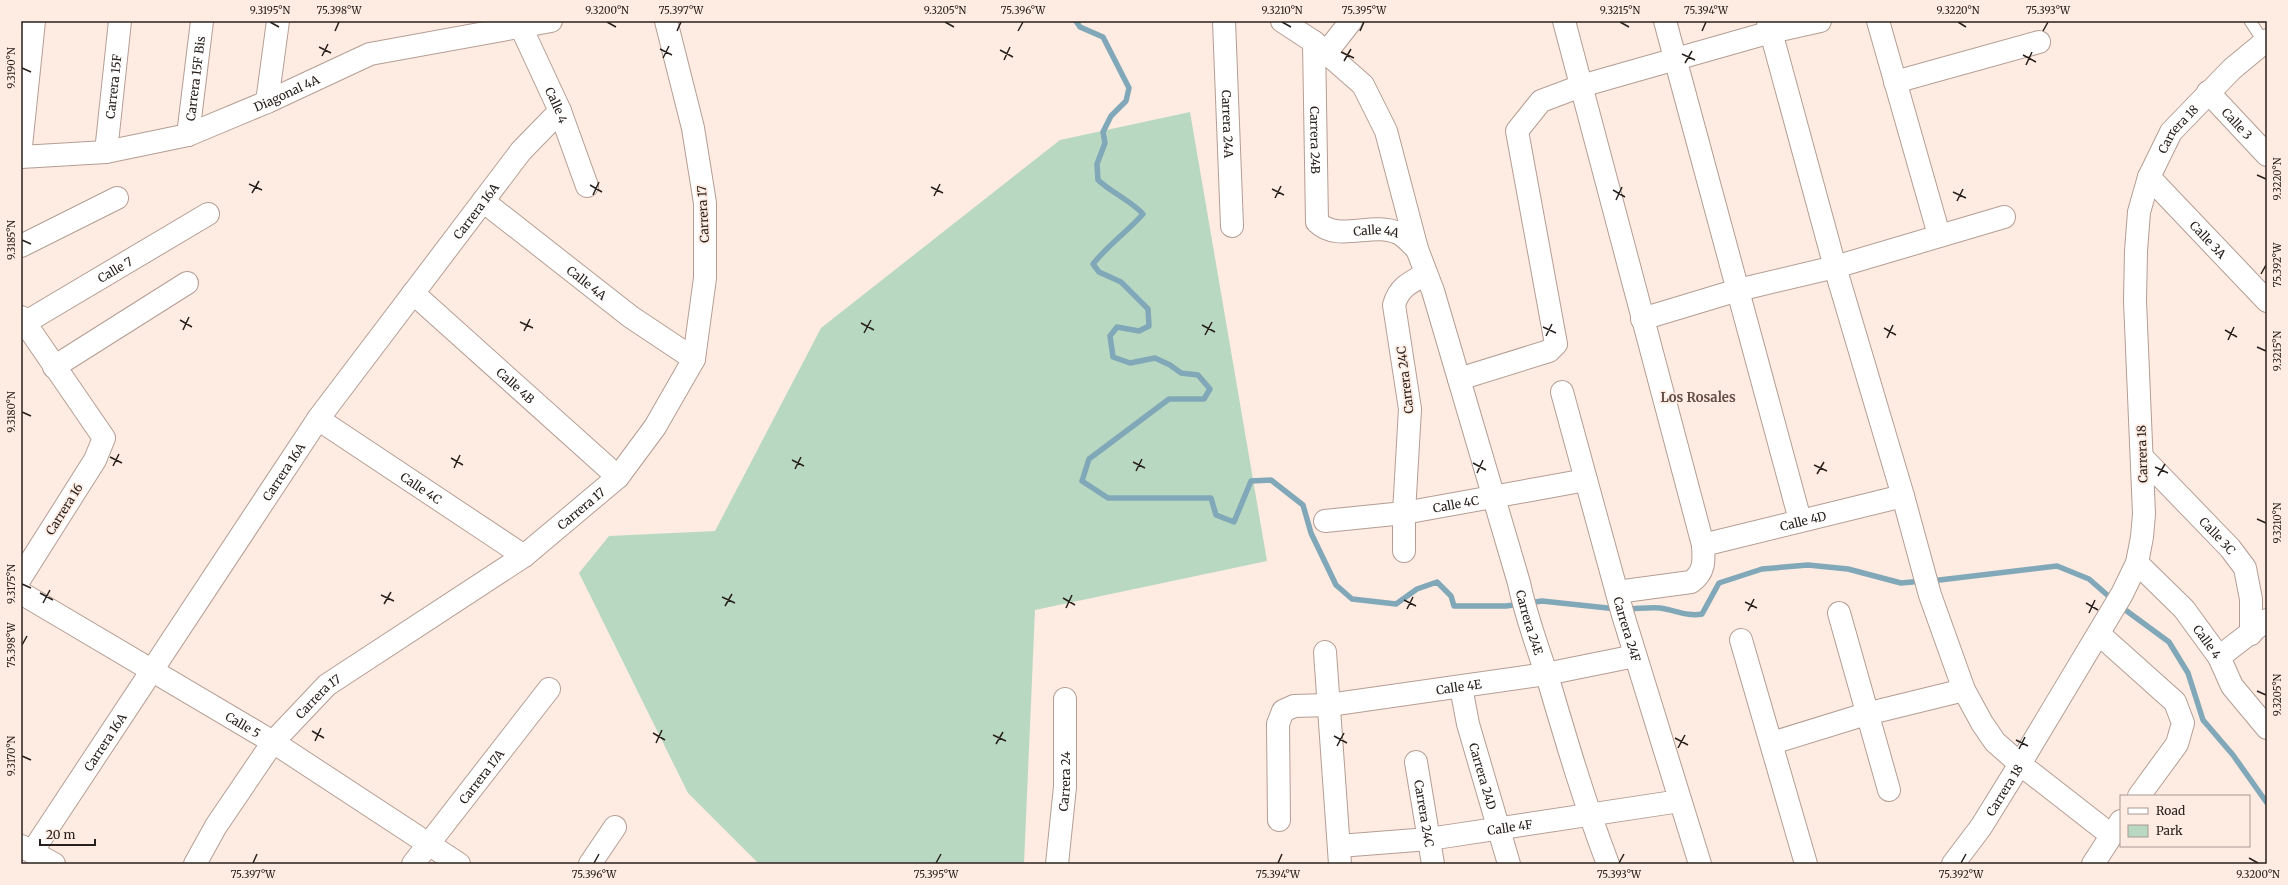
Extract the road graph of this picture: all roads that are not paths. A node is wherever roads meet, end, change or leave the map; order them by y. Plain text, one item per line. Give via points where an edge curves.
1 (34, 21) edge
2 (120, 21) edge
3 (202, 21) edge
4 (278, 21) edge
5 (551, 21) edge
6 (666, 21) edge
7 (1224, 21) edge
8 (1282, 21) edge
9 (1351, 21) edge
10 (1564, 21) edge
11 (1665, 21) edge
12 (1820, 21) edge
13 (1878, 21) edge
14 (2250, 21) edge
15 (1770, 27) edge
16 (521, 28) junction
17 (2265, 41) edge
18 (2039, 42) dead end
19 (1320, 47) junction
20 (1675, 60) junction
21 (1895, 82) junction
22 (1581, 86) junction
23 (2208, 92) junction
24 (267, 102) junction
25 (560, 110) junction
26 (188, 135) junction
27 (21, 146) edge
28 (106, 152) junction
29 (2267, 155) edge
30 (21, 158) edge
31 (2149, 177) junction
32 (587, 186) dead end
33 (117, 198) dead end
34 (483, 201) junction
35 (208, 214) dead end
36 (2004, 217) dead end
37 (1232, 226) dead end
38 (1330, 232) joint
39 (1939, 235) junction
40 (21, 246) edge
41 (1417, 249) junction
42 (1835, 267) junction
43 (1426, 274) junction
44 (187, 283) dead end
45 (1738, 290) junction
46 (413, 293) junction
47 (2267, 301) edge
48 (1642, 320) junction
49 (22, 321) edge
50 (694, 359) junction
51 (54, 367) junction
52 (1459, 379) junction
53 (1562, 392) dead end
54 (318, 419) junction
55 (2142, 457) junction
56 (618, 477) junction
57 (1586, 480) junction
58 (1903, 496) junction
59 (1493, 497) junction
60 (1404, 513) junction
61 (1800, 520) junction
62 (1325, 521) dead end
63 (1703, 545) junction
64 (1404, 550) dead end
65 (524, 556) junction
66 (2137, 563) junction
67 (21, 577) edge
68 (21, 593) edge
69 (1619, 602) junction
70 (1839, 613) dead end
71 (2267, 620) edge
72 (2102, 628) junction
73 (2251, 634) junction
74 (1741, 640) dead end
75 (1325, 652) dead end
76 (1635, 656) junction
77 (2219, 657) junction
78 (153, 670) junction
79 (1546, 674) junction
80 (1461, 687) junction
81 (549, 689) dead end
82 (1964, 690) junction
83 (1065, 699) dead end
84 (1329, 705) junction
85 (1866, 714) junction
86 (2267, 728) edge
87 (273, 742) junction
88 (1772, 743) junction
89 (1416, 762) dead end
90 (2020, 764) junction
91 (1889, 790) dead end
92 (2140, 795) edge
93 (1680, 801) junction
94 (1589, 814) junction
95 (1279, 820) dead end
96 (615, 827) dead end
97 (1499, 828) junction
98 (2116, 828) edge
99 (1429, 839) junction
100 (428, 844) junction
101 (26, 849) edge
102 (1340, 855) edge
103 (54, 864) edge
104 (195, 864) edge
105 (414, 864) edge
106 (459, 864) edge
107 (590, 864) edge
108 (1057, 864) edge
109 (1433, 864) edge
110 (1509, 864) edge
111 (1608, 864) edge
112 (1700, 864) edge
113 (1806, 864) edge
114 (1953, 864) edge
115 (2093, 864) edge

1 - 27 street
2 - 28 street, Carrera 15F
3 - 26 street, Carrera 15F Bis
4 - 24 street
5 - 16 street, Diagonal 4A
6 - 50 street, Carrera 17 via 693,128 705,203 705,278
7 - 37 street, Carrera 24A
8 - 19 street
9 - 19 street
10 - 22 street
11 - 20 street
12 - 15 street
13 - 21 street
14 - 17 lane
15 - 20 street
15 - 42 street
16 - 24 street, Diagonal 4A via 370,54
16 - 25 street, Calle 4
17 - 23 street, Carrera 18
18 - 21 street
19 - 38 street, Carrera 24B via 1317,222
19 - 41 street via 1363,85 1386,131
20 - 22 street
20 - 45 street
21 - 39 street
22 - 48 street
22 - 52 street via 1541,101 1518,132 1556,344 1549,351
23 - 29 street, Calle 3
23 - 31 street, Carrera 18 via 2171,132
24 - 26 street, Diagonal 4A
25 - 32 street, Calle 4
25 - 34 street, Carrera 16A via 521,151
26 - 28 street, Diagonal 4A
28 - 30 street, Diagonal 4A
31 - 47 street, Calle 3A
31 - 55 street, Carrera 18 via 2139,212 2136,251 2135,301
33 - 40 street
34 - 46 street, Carrera 16A
34 - 50 street, Calle 4A via 631,317
35 - 49 street, Calle 7
36 - 39 street
38 - 41 street, Calle 4A via 1371,229 1392,231 1399,233
39 - 42 street
41 - 43 street
42 - 45 street
42 - 58 street
43 - 52 street
43 - 60 street, Carrera 24C via 1402,287 1394,305 1410,409
44 - 51 street
45 - 48 street
45 - 61 street
46 - 54 street, Carrera 16A
46 - 56 street, Calle 4B
48 - 63 street via 1676,437
49 - 51 street
50 - 56 street, Carrera 17 via 655,427
51 - 67 street, Carrera 16 via 104,438 95,460
52 - 59 street, Carrera 24E
53 - 57 street, Carrera 24F
54 - 65 street, Calle 4C
54 - 78 street, Carrera 16A
55 - 66 street, Carrera 18 via 2144,514
55 - 73 street, Calle 3C via 2230,548 2244,568 2251,599
56 - 65 street, Carrera 17
57 - 59 street, Calle 4C
57 - 69 street, Carrera 24F
58 - 61 street, Calle 4D
58 - 82 street via 1930,595
59 - 60 street, Calle 4C
59 - 79 street, Carrera 24E via 1519,583 1525,615
60 - 62 street, Calle 4C
60 - 64 street, Carrera 24C
61 - 63 street, Calle 4D
63 - 69 street via 1704,564 1700,576 1691,582
65 - 87 street, Carrera 17 via 327,685
66 - 72 street, Carrera 18
66 - 77 street, Calle 4 via 2184,609
68 - 78 street, Calle 5
69 - 76 street, Carrera 24F
70 - 85 street
71 - 73 street
72 - 90 street, Carrera 18
72 - 92 street via 2175,702 2183,723 2177,744
73 - 77 street
74 - 88 street
75 - 84 street
76 - 79 street, Calle 4E
76 - 93 street, Carrera 24F
77 - 86 street, Calle 4 via 2232,686
78 - 87 street, Calle 5
78 - 101 street, Carrera 16A
79 - 80 street, Calle 4E
79 - 94 street, Carrera 24E
80 - 84 street, Calle 4E
80 - 97 street, Carrera 24D via 1468,724
81 - 100 street, Carrera 17A
82 - 85 street
82 - 90 street via 1995,742
83 - 108 street, Carrera 24 via 1065,787
84 - 95 street, Calle 4E via 1294,706 1283,711 1278,724
84 - 102 street
85 - 88 street
85 - 91 street
87 - 100 street, Calle 5
87 - 104 street, Carrera 17 via 216,826
88 - 113 street
89 - 99 street, Carrera 24C
90 - 98 street
90 - 114 street, Carrera 18 via 1981,827
93 - 94 street, Calle 4F
93 - 112 street, Carrera 24F
94 - 97 street, Calle 4F
94 - 111 street, Carrera 24E
96 - 107 street
97 - 99 street, Calle 4F
97 - 110 street, Carrera 24D
98 - 115 street
99 - 102 street, Calle 4F
99 - 109 street, Carrera 24C
100 - 105 street, Carrera 17A
100 - 106 street, Calle 5
101 - 103 street

